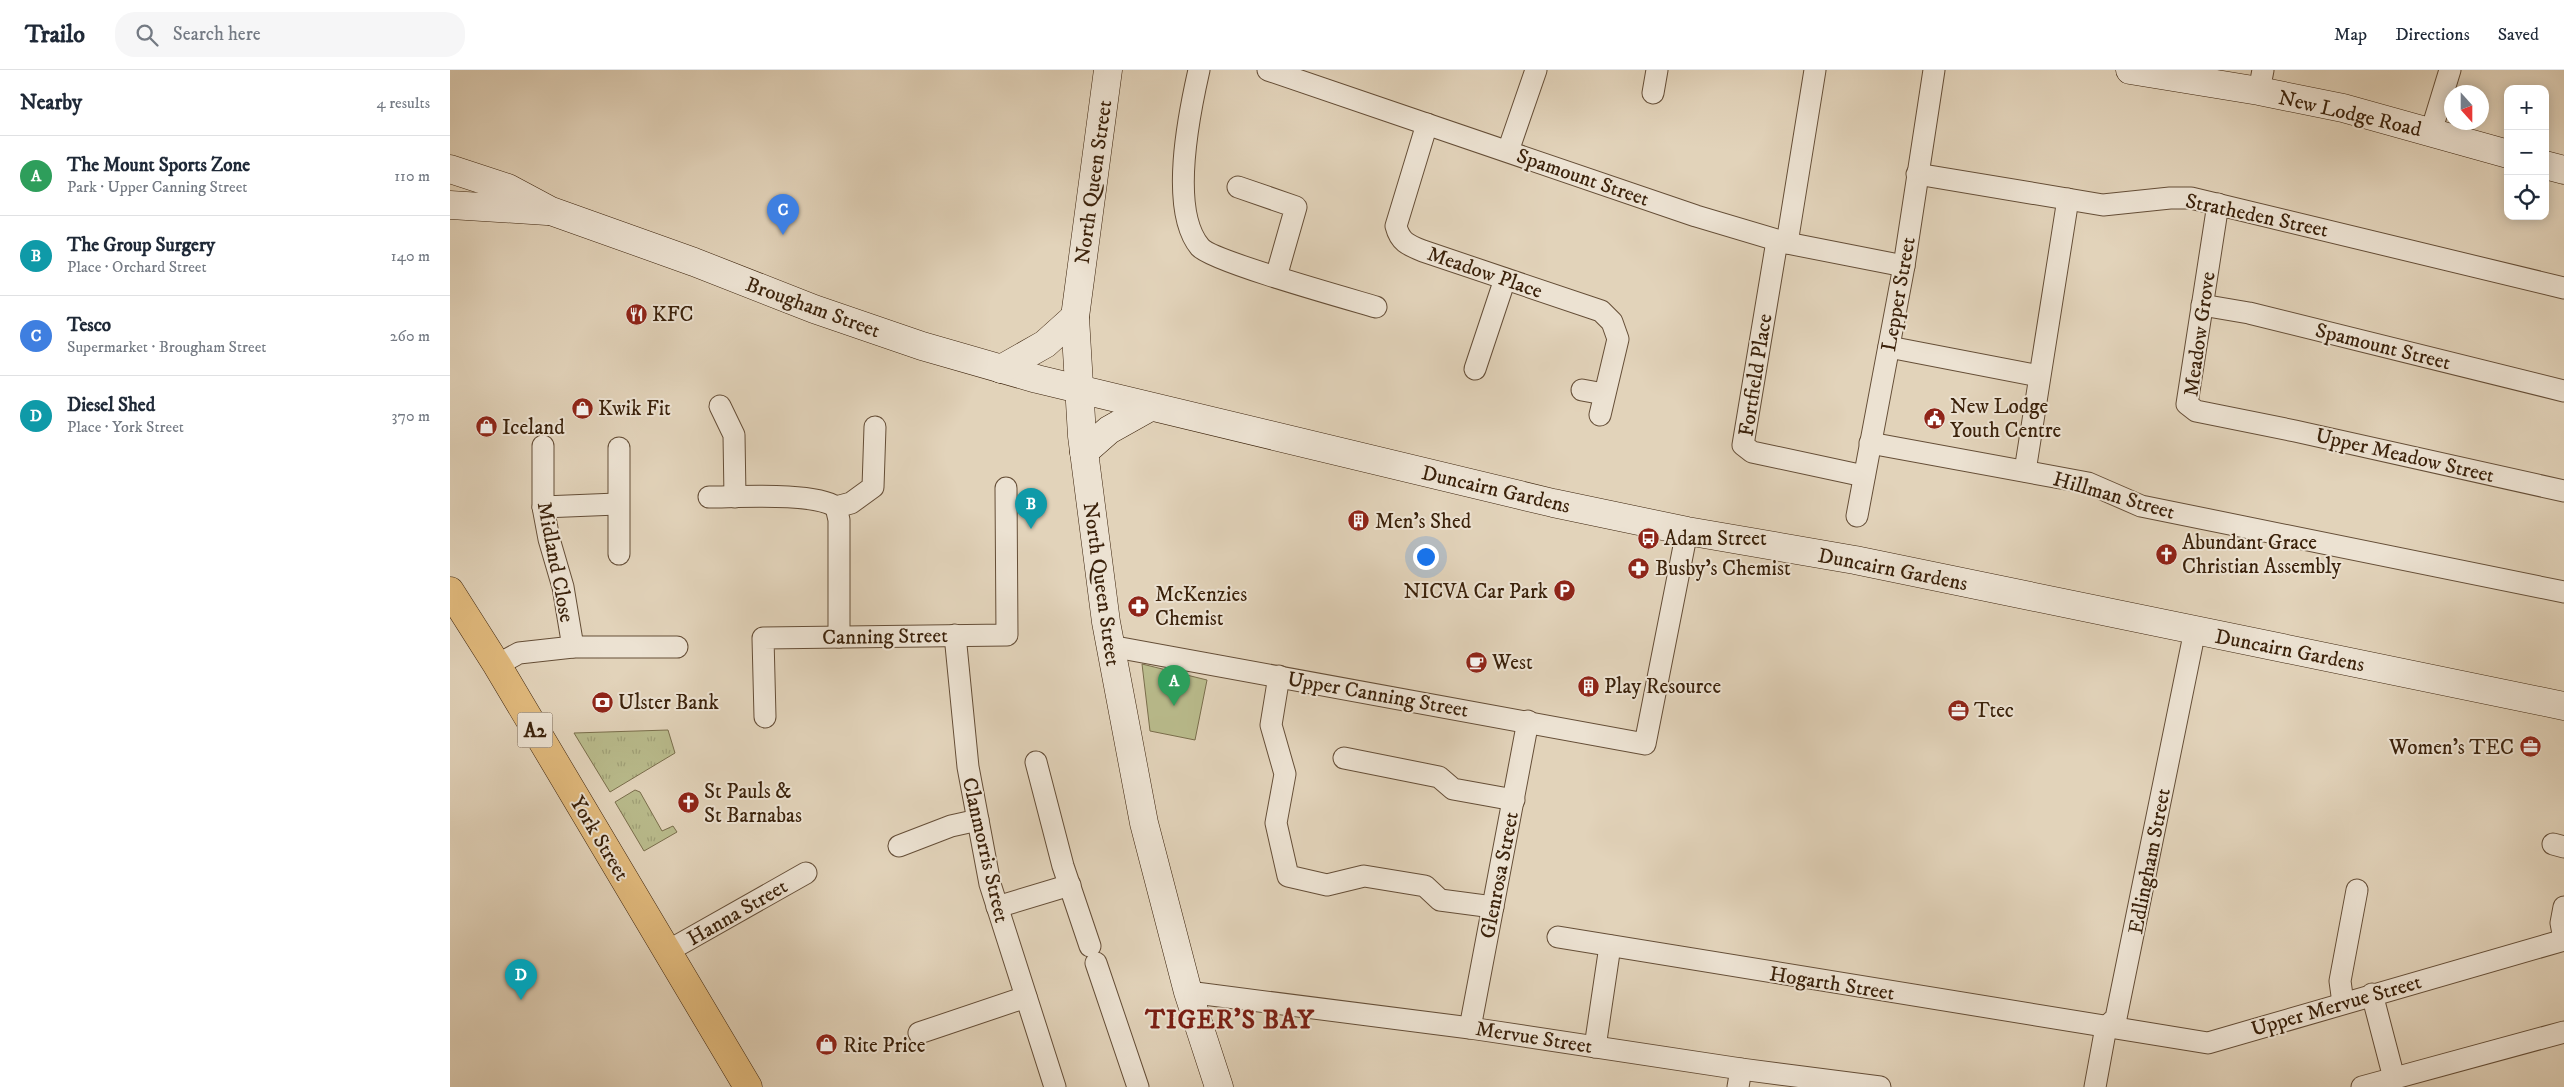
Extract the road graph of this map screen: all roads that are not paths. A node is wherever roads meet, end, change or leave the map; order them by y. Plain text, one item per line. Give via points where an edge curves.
1 (1108, 70) edge
2 (1199, 70) edge
3 (1268, 70) edge
4 (1536, 70) edge
5 (1657, 70) edge
6 (1815, 70) edge
7 (1934, 70) edge
8 (2130, 70) edge
9 (2450, 70) edge
10 (1310, 76) edge
11 (2261, 81) edge
12 (1653, 94) dead end
13 (1427, 124) junction
14 (2431, 132) junction
15 (1508, 152) junction
16 (2504, 153) edge
17 (2549, 166) edge
18 (450, 169) edge
19 (2564, 170) edge
20 (1917, 174) junction
21 (1238, 187) dead end
22 (450, 190) edge
23 (2068, 200) junction
24 (2218, 204) junction
25 (450, 205) edge
26 (506, 210) junction
27 (551, 212) junction
28 (1782, 242) junction
29 (1904, 266) junction
30 (1276, 277) junction
31 (1505, 279) junction
32 (2564, 288) edge
33 (2202, 305) junction
34 (1376, 307) dead end
35 (1075, 316) junction
36 (1889, 347) junction
37 (1001, 369) junction
38 (1475, 369) dead end
39 (2040, 376) junction
40 (1078, 389) junction
41 (1582, 390) dead end
42 (2564, 391) edge
43 (720, 406) dead end
44 (1150, 407) junction
45 (2246, 423) joint
46 (875, 427) dead end
47 (1870, 443) junction
48 (543, 446) dead end
49 (619, 448) dead end
50 (1084, 452) junction
51 (2025, 471) junction
52 (1864, 476) junction
53 (1006, 488) dead end
54 (2564, 491) edge
55 (709, 497) dead end
56 (735, 497) junction
57 (617, 504) junction
58 (836, 507) junction
59 (542, 508) junction
60 (1857, 516) dead end
61 (1687, 531) junction
62 (619, 554) dead end
63 (450, 591) edge
64 (2564, 592) edge
65 (2195, 630) junction
66 (955, 636) junction
67 (839, 637) junction
68 (1110, 646) junction
69 (573, 647) junction
70 (677, 647) dead end
71 (497, 666) junction
72 (1279, 676) junction
73 (2564, 706) edge
74 (765, 717) dead end
75 (1528, 722) junction
76 (1344, 758) dead end
77 (1036, 762) dead end
78 (1514, 800) junction
79 (978, 820) junction
80 (899, 846) dead end
81 (806, 873) dead end
82 (1070, 885) junction
83 (2357, 890) dead end
84 (997, 907) junction
85 (1493, 907) junction
86 (2564, 907) edge
87 (1558, 938) dead end
88 (2564, 939) edge
89 (1610, 946) junction
90 (668, 951) junction
91 (1188, 992) junction
92 (2372, 994) junction
93 (1026, 997) junction
94 (2343, 1003) junction
95 (2106, 1027) junction
96 (1470, 1028) junction
97 (2564, 1032) edge
98 (919, 1033) dead end
99 (1596, 1047) junction
100 (1739, 1078) edge
101 (2394, 1078) junction
102 (748, 1087) edge
103 (1055, 1087) edge
104 (1138, 1087) edge
105 (1219, 1087) edge
106 (1880, 1087) edge
107 (2095, 1087) edge
108 (2362, 1087) edge

1 - 35 street, North Queen Street
2 - 30 street via 1192,100 1185,169 1185,204 1190,231 1201,249
3 - 10 street, Spamount Street
4 - 15 street
5 - 12 street
6 - 28 street
7 - 20 street, Lepper Street
8 - 11 street, New Lodge Road
9 - 14 street
10 - 13 street, Spamount Street
11 - 14 street, New Lodge Road
13 - 15 street, Spamount Street
13 - 31 street, Meadow Place via 1396,226 1398,236 1405,244
14 - 16 street, New Lodge Road
15 - 28 street, Spamount Street
17 - 19 street
18 - 27 street, Brougham Street via 508,188
20 - 23 street, Stratheden Street
20 - 29 street, Lepper Street
21 - 30 street via 1296,206
22 - 26 street via 487,198
23 - 24 street, Stratheden Street via 2103,205 2191,198
23 - 39 street
24 - 32 street, Stratheden Street
24 - 33 street, Meadow Grove
25 - 26 street, Brougham Street
26 - 27 street, Brougham Street
27 - 37 street, Brougham Street via 694,262 814,309
28 - 29 street, Spamount Street
28 - 52 street, Fortfield Place via 1743,445 1752,452
29 - 36 street, Lepper Street
30 - 34 street
31 - 38 street
31 - 41 street, Meadow Place via 1601,311 1612,322 1618,338 1602,404
33 - 42 street, Spamount Street via 2249,313
33 - 45 street, Meadow Grove via 2187,404 2196,412
35 - 37 street via 1045,344
35 - 40 street, North Queen Street
36 - 39 street
36 - 47 street, Lepper Street
37 - 40 street, Brougham Street
39 - 51 street
40 - 44 street, Duncairn Gardens
40 - 50 street, North Queen Street
43 - 56 street via 734,435
44 - 50 street via 1109,430
44 - 61 street, Duncairn Gardens via 1553,503
45 - 54 street, Upper Meadow Street
46 - 58 street via 873,487 851,503
47 - 51 street, Hillman Street
47 - 52 street, Lepper Street
48 - 59 street, Midland Close
49 - 57 street
50 - 68 street, North Queen Street
51 - 64 street, Hillman Street via 2088,483 2141,506
52 - 60 street, Lepper Street
53 - 66 street, Canning Street via 1008,635
55 - 56 street
56 - 58 street via 802,498 827,501
57 - 59 street
57 - 62 street
58 - 67 street via 839,520
59 - 69 street, Midland Close via 563,587
61 - 65 street, Duncairn Gardens via 1855,560
61 - 75 street, Upper Canning Street via 1645,744
63 - 71 main road, York Street / A2
65 - 73 street, Duncairn Gardens
65 - 95 street, Edlingham Street via 2116,1018
66 - 67 street, Canning Street
66 - 79 street, Clanmorris Street via 968,768
67 - 74 street, Canning Street via 763,638
68 - 72 street, Upper Canning Street
68 - 91 street, North Queen Street via 1144,823
69 - 70 street
69 - 71 street via 519,653
71 - 90 main road, York Street / A2
72 - 75 street, Upper Canning Street
72 - 85 street via 1271,725 1285,774 1276,823 1288,876 1327,885 1364,876 1425,886 1440,900
75 - 78 street, Glenrosa Street
76 - 78 street via 1439,776 1453,789
77 - 82 street
78 - 85 street, Glenrosa Street
79 - 80 street via 951,826
79 - 84 street, Clanmorris Street
81 - 90 street, Hanna Street
82 - 84 street
82 - 104 street
83 - 94 street via 2340,982
84 - 93 street, Clanmorris Street
85 - 96 street, Glenrosa Street
86 - 88 street
87 - 89 street, Hogarth Street
88 - 92 street, Upper Mervue Street
89 - 95 street, Hogarth Street
89 - 99 street
90 - 102 main road, York Street / A2
91 - 96 street, Mervue Street
91 - 105 street, North Queen Street
92 - 94 street, Upper Mervue Street
92 - 101 street
93 - 98 street
93 - 103 street, Clanmorris Street
94 - 95 street, Upper Mervue Street via 2208,1043
95 - 107 street, Edlingham Street
96 - 99 street, Mervue Street
97 - 101 street
99 - 100 street, Mervue Street
100 - 106 street, Mervue Street
101 - 108 street

